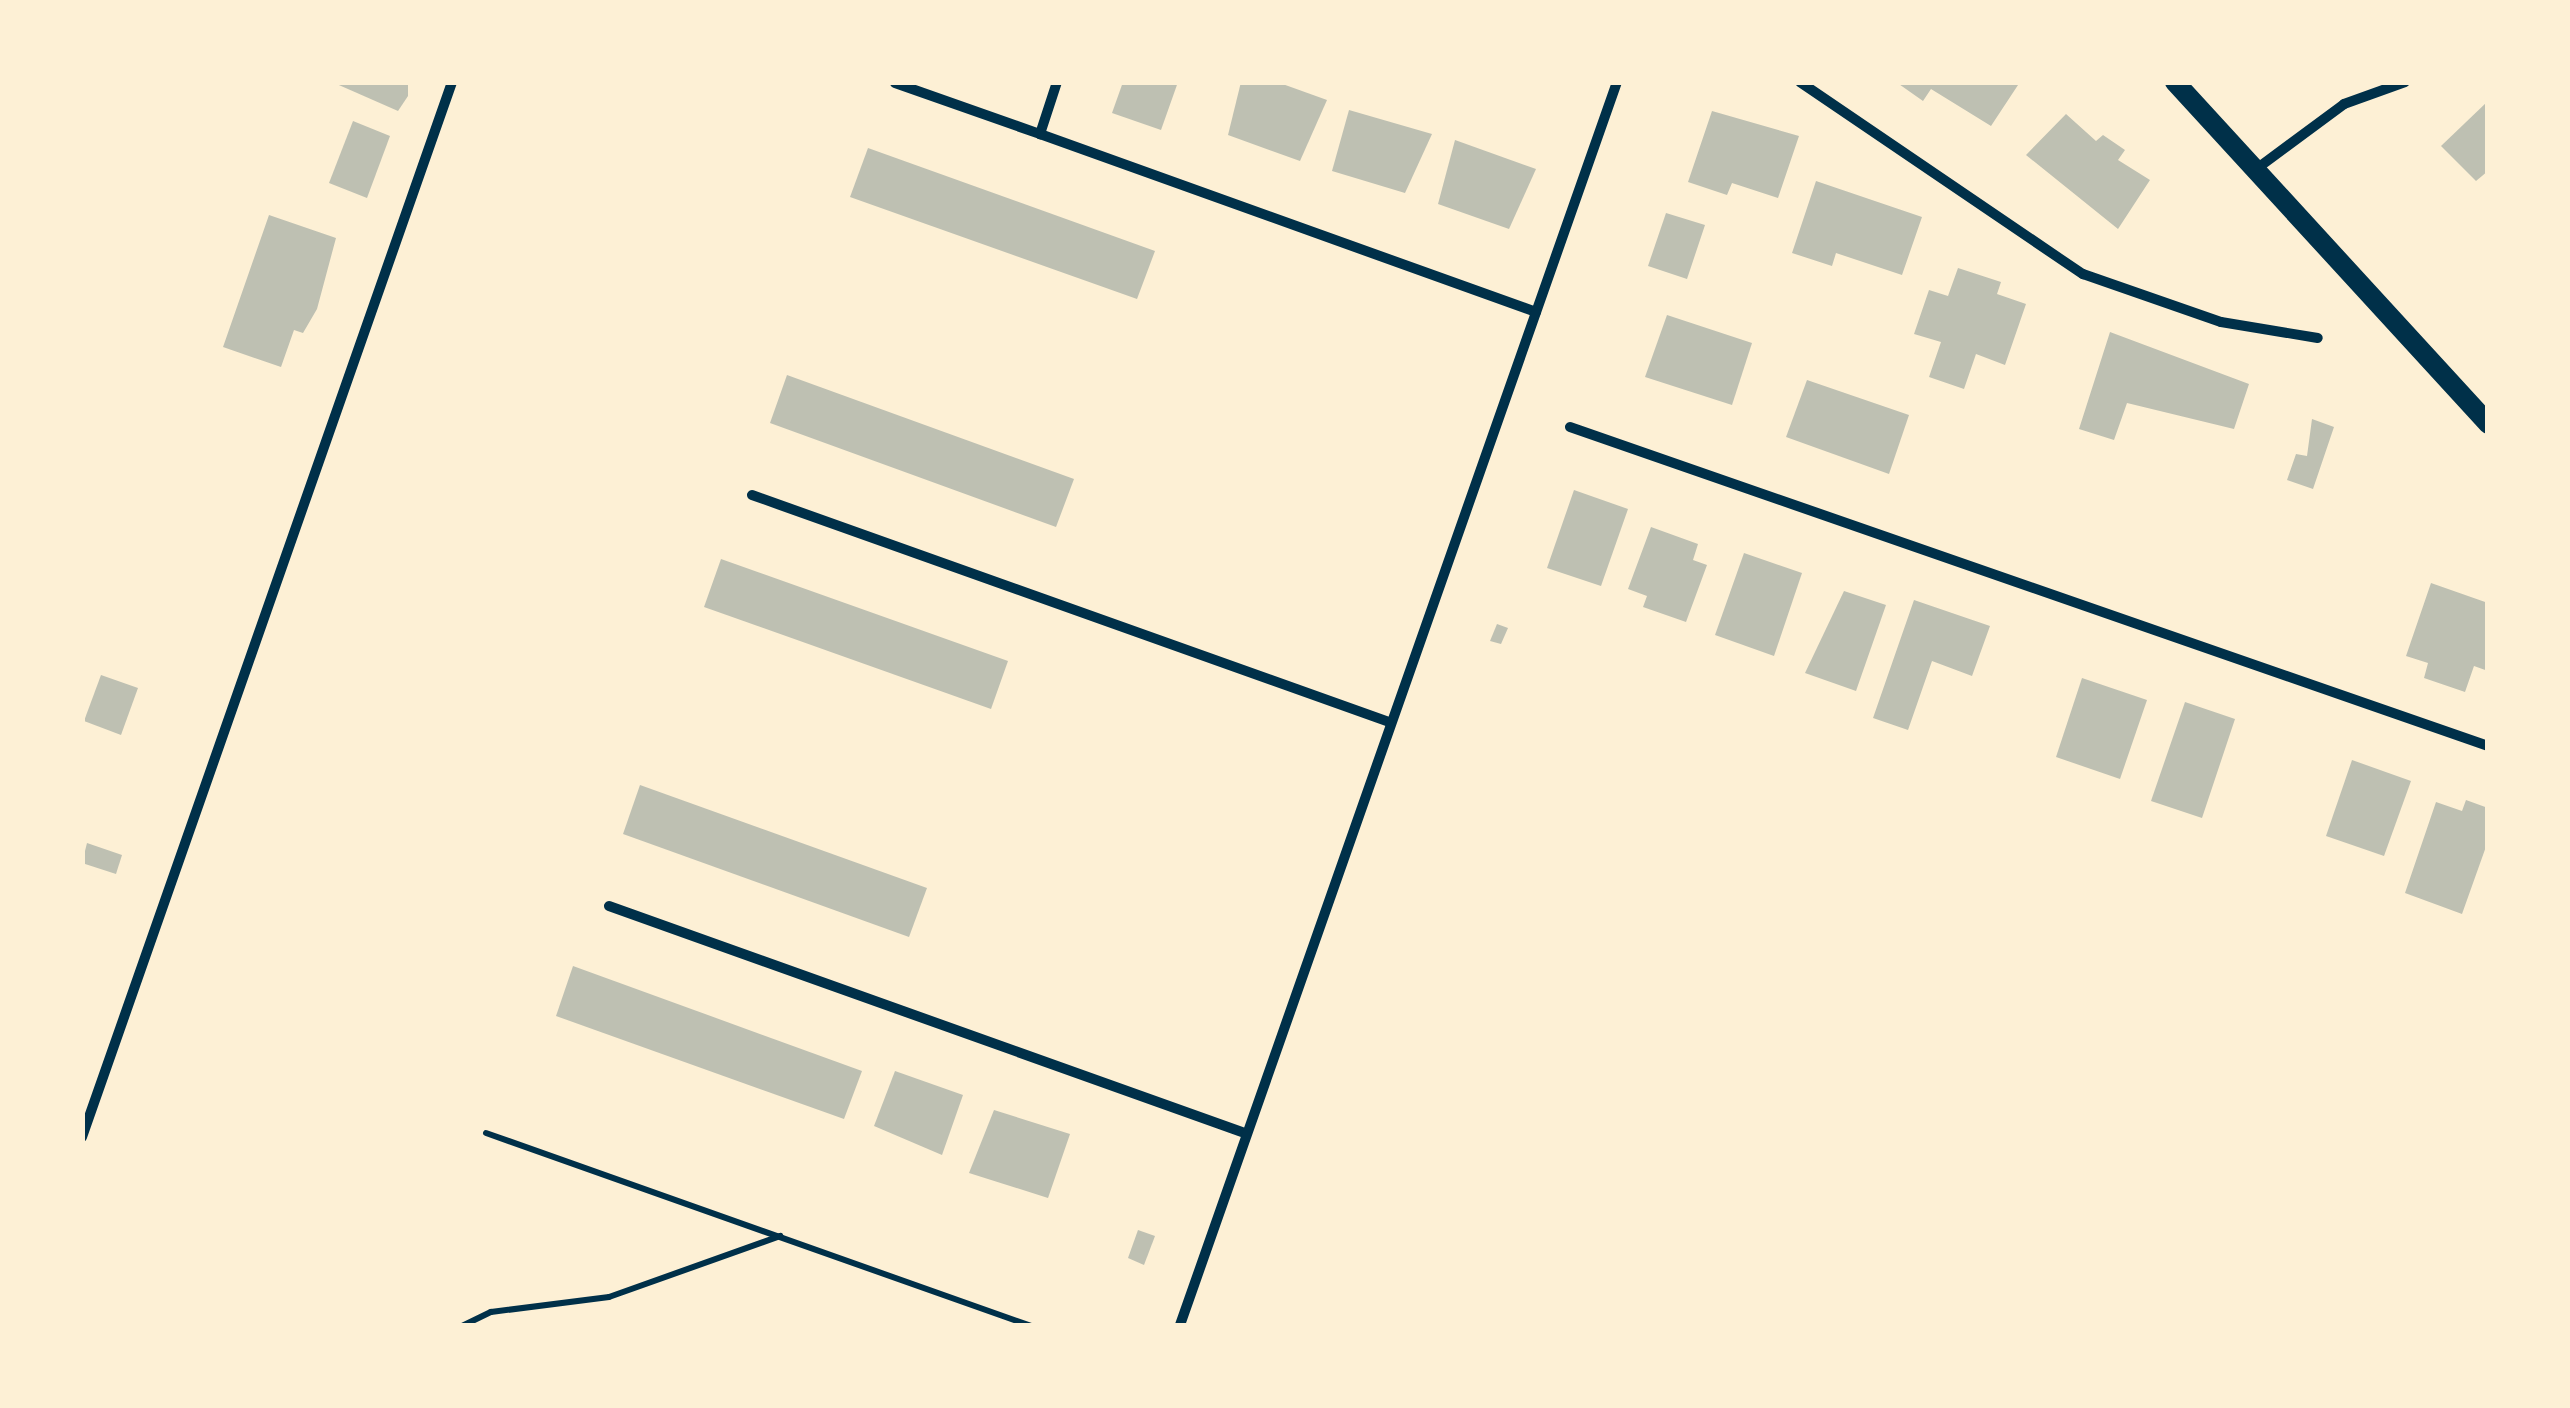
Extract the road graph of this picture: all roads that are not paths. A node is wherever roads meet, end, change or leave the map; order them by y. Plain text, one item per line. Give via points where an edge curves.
1 (452, 82) edge
2 (1058, 82) edge
3 (1618, 82) edge
4 (1800, 82) edge
5 (2175, 82) edge
6 (2405, 82) edge
7 (895, 83) edge
8 (1040, 134) junction
9 (2259, 167) junction
10 (1536, 312) junction
11 (2318, 338) dead end
12 (2488, 424) edge
13 (1570, 427) dead end
14 (752, 494) dead end
15 (1389, 722) junction
16 (2488, 746) edge
17 (609, 906) dead end
18 (1242, 1132) junction
19 (82, 1137) edge
20 (1180, 1325) edge

1 - 19 street
2 - 8 street
3 - 10 street
4 - 11 street via 2083,274 2222,322
5 - 9 main road
6 - 9 street via 2344,104
7 - 8 street
8 - 10 street
9 - 12 main road
10 - 15 street
13 - 16 street
14 - 15 street
15 - 18 street
17 - 18 street
18 - 20 street

